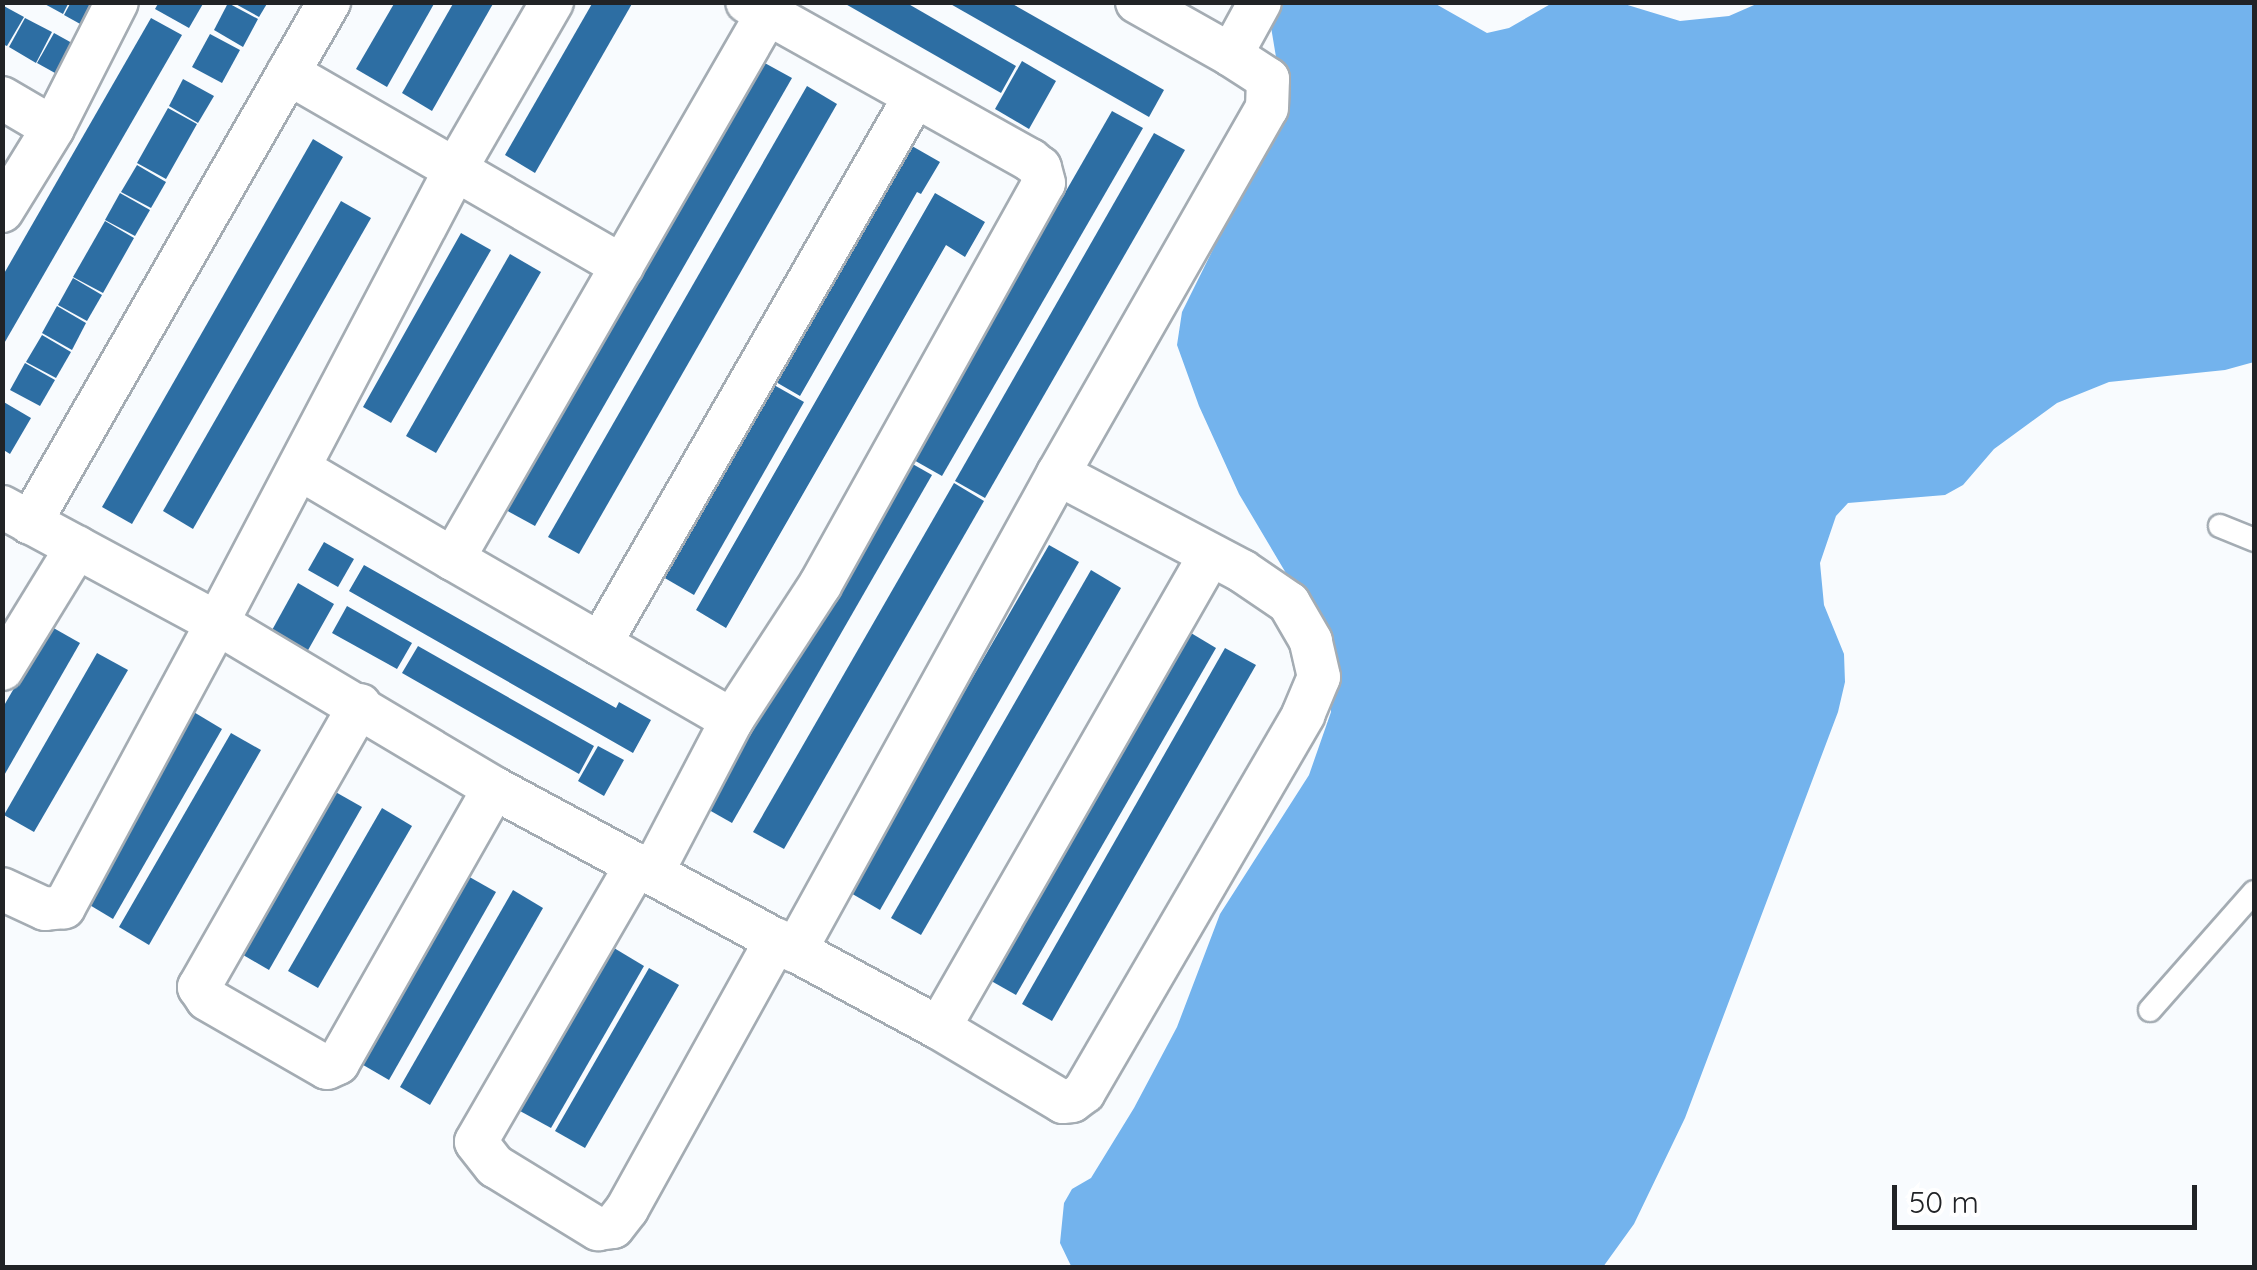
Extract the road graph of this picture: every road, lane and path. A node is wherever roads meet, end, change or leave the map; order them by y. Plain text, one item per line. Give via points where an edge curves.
1 (117, 2) edge
2 (329, 2) edge
3 (552, 2) edge
4 (1137, 2) edge
5 (1260, 2) edge
6 (757, 8) edge
7 (1232, 55) junction
8 (288, 74) junction
9 (2, 98) edge
10 (914, 98) junction
11 (54, 128) junction
12 (455, 170) junction
13 (2, 211) edge
14 (622, 266) junction
15 (300, 469) junction
16 (1058, 474) junction
17 (16, 515) edge
18 (2220, 526) dead end
19 (2254, 540) edge
20 (76, 547) junction
21 (1210, 555) junction
22 (453, 559) junction
23 (217, 622) junction
24 (600, 644) junction
25 (2, 669) edge
26 (360, 705) junction
27 (732, 720) junction
28 (494, 788) junction
29 (645, 867) junction
30 (2, 888) edge
31 (2254, 892) edge
32 (2246, 909) edge
33 (785, 946) junction
34 (2150, 1010) dead end
35 (939, 1028) junction

1 - 11 street
2 - 8 street
3 - 12 street
4 - 7 street
5 - 7 street
6 - 10 street
6 - 14 street
7 - 16 street via 1268,79 1267,108
8 - 12 street
8 - 17 street
9 - 11 street
10 - 24 street
10 - 27 street via 1030,160 1040,168 1043,191 820,585
11 - 13 street
12 - 14 street
12 - 15 street
14 - 22 street
15 - 22 street
15 - 23 street
16 - 21 street
16 - 33 street
17 - 20 street
18 - 19 lane
20 - 23 street
20 - 25 street
21 - 35 street
21 - 35 street via 1289,604 1310,641 1319,677 1303,715 1084,1092 1063,1102
22 - 24 street
23 - 26 street
23 - 30 street via 64,906 46,909
24 - 27 street
26 - 28 street
26 - 28 street via 200,987 206,999 328,1068 338,1063
27 - 29 street
28 - 29 street
29 - 33 street
29 - 33 street via 476,1142 495,1166 598,1229 613,1226 627,1209
31 - 32 lane
32 - 34 lane
33 - 35 street

